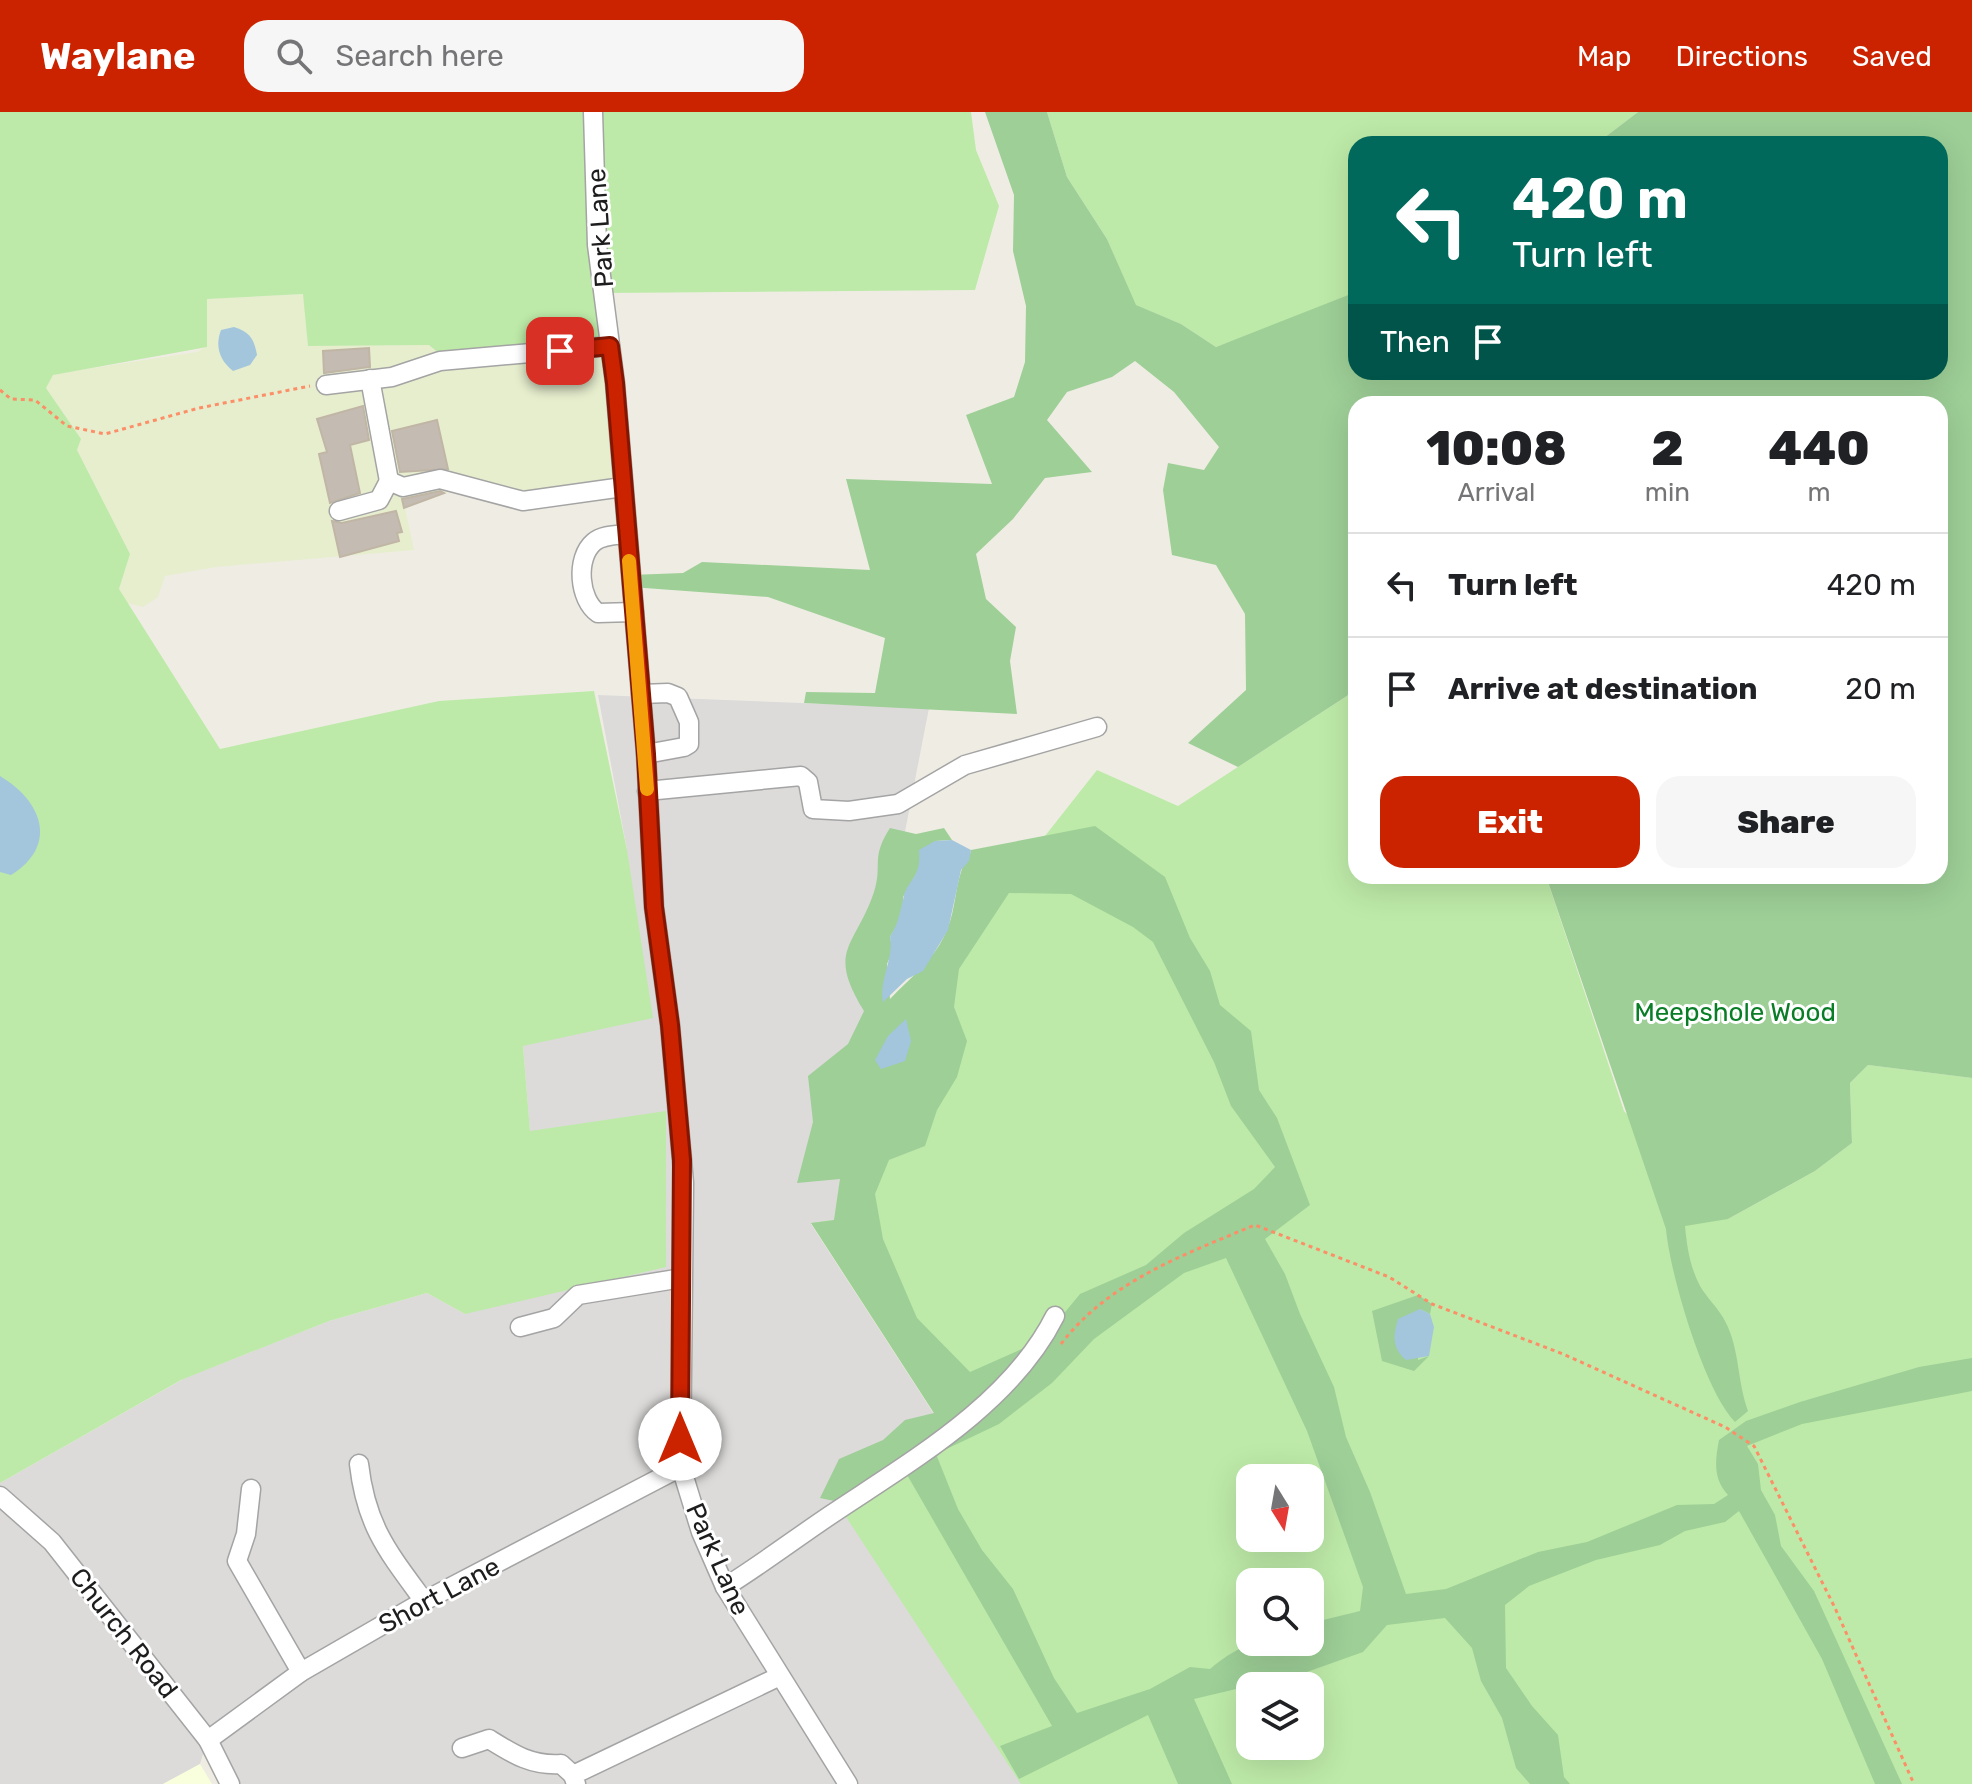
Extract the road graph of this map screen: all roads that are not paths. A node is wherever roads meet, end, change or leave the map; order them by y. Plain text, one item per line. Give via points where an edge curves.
1 (593, 112) edge
2 (610, 346) junction
3 (370, 379) junction
4 (326, 385) road end
5 (389, 481) junction
6 (623, 487) junction
7 (339, 511) dead end
8 (626, 534) junction
9 (634, 612) junction
10 (641, 694) junction
11 (1097, 727) dead end
12 (646, 754) junction
13 (647, 791) junction
14 (682, 1278) junction
15 (1055, 1316) dead end
16 (520, 1327) dead end
17 (359, 1464) dead end
18 (681, 1467) junction
19 (251, 1489) dead end
20 (0, 1496) edge
21 (725, 1587) junction
22 (424, 1601) junction
23 (301, 1672) junction
24 (778, 1677) junction
25 (208, 1740) junction
26 (462, 1748) dead end
27 (574, 1780) edge
28 (230, 1784) edge
29 (848, 1784) edge

1 - 2 street, Park Lane via 597,245
2 - 3 street via 440,361
2 - 6 street, Park Lane
3 - 4 street
3 - 5 street
5 - 6 street via 403,487 440,479 523,501
5 - 7 street via 379,500
6 - 8 street, Park Lane
8 - 9 street, Park Lane
8 - 9 street via 591,546 583,587 598,613
9 - 10 street, Park Lane
10 - 12 street, Park Lane
10 - 12 street via 678,697 691,731 684,747
11 - 13 street via 965,765 916,796 882,808 813,809 808,782 801,776
12 - 13 street, Park Lane
13 - 14 street, Park Lane via 654,907 679,1113
14 - 16 street via 578,1295 554,1318
14 - 18 street, Park Lane
15 - 21 street via 1028,1362 967,1417
17 - 22 street via 362,1493 378,1538
18 - 21 street, Park Lane
18 - 22 street, Short Lane
19 - 23 street via 245,1542 237,1561
20 - 25 street, Church Road via 52,1542
21 - 24 street, Park Lane
22 - 23 street, Short Lane
23 - 25 street, Short Lane
24 - 27 street
24 - 29 street, Park Lane
25 - 28 street, Church Road
26 - 27 street via 489,1739 533,1763 561,1764

